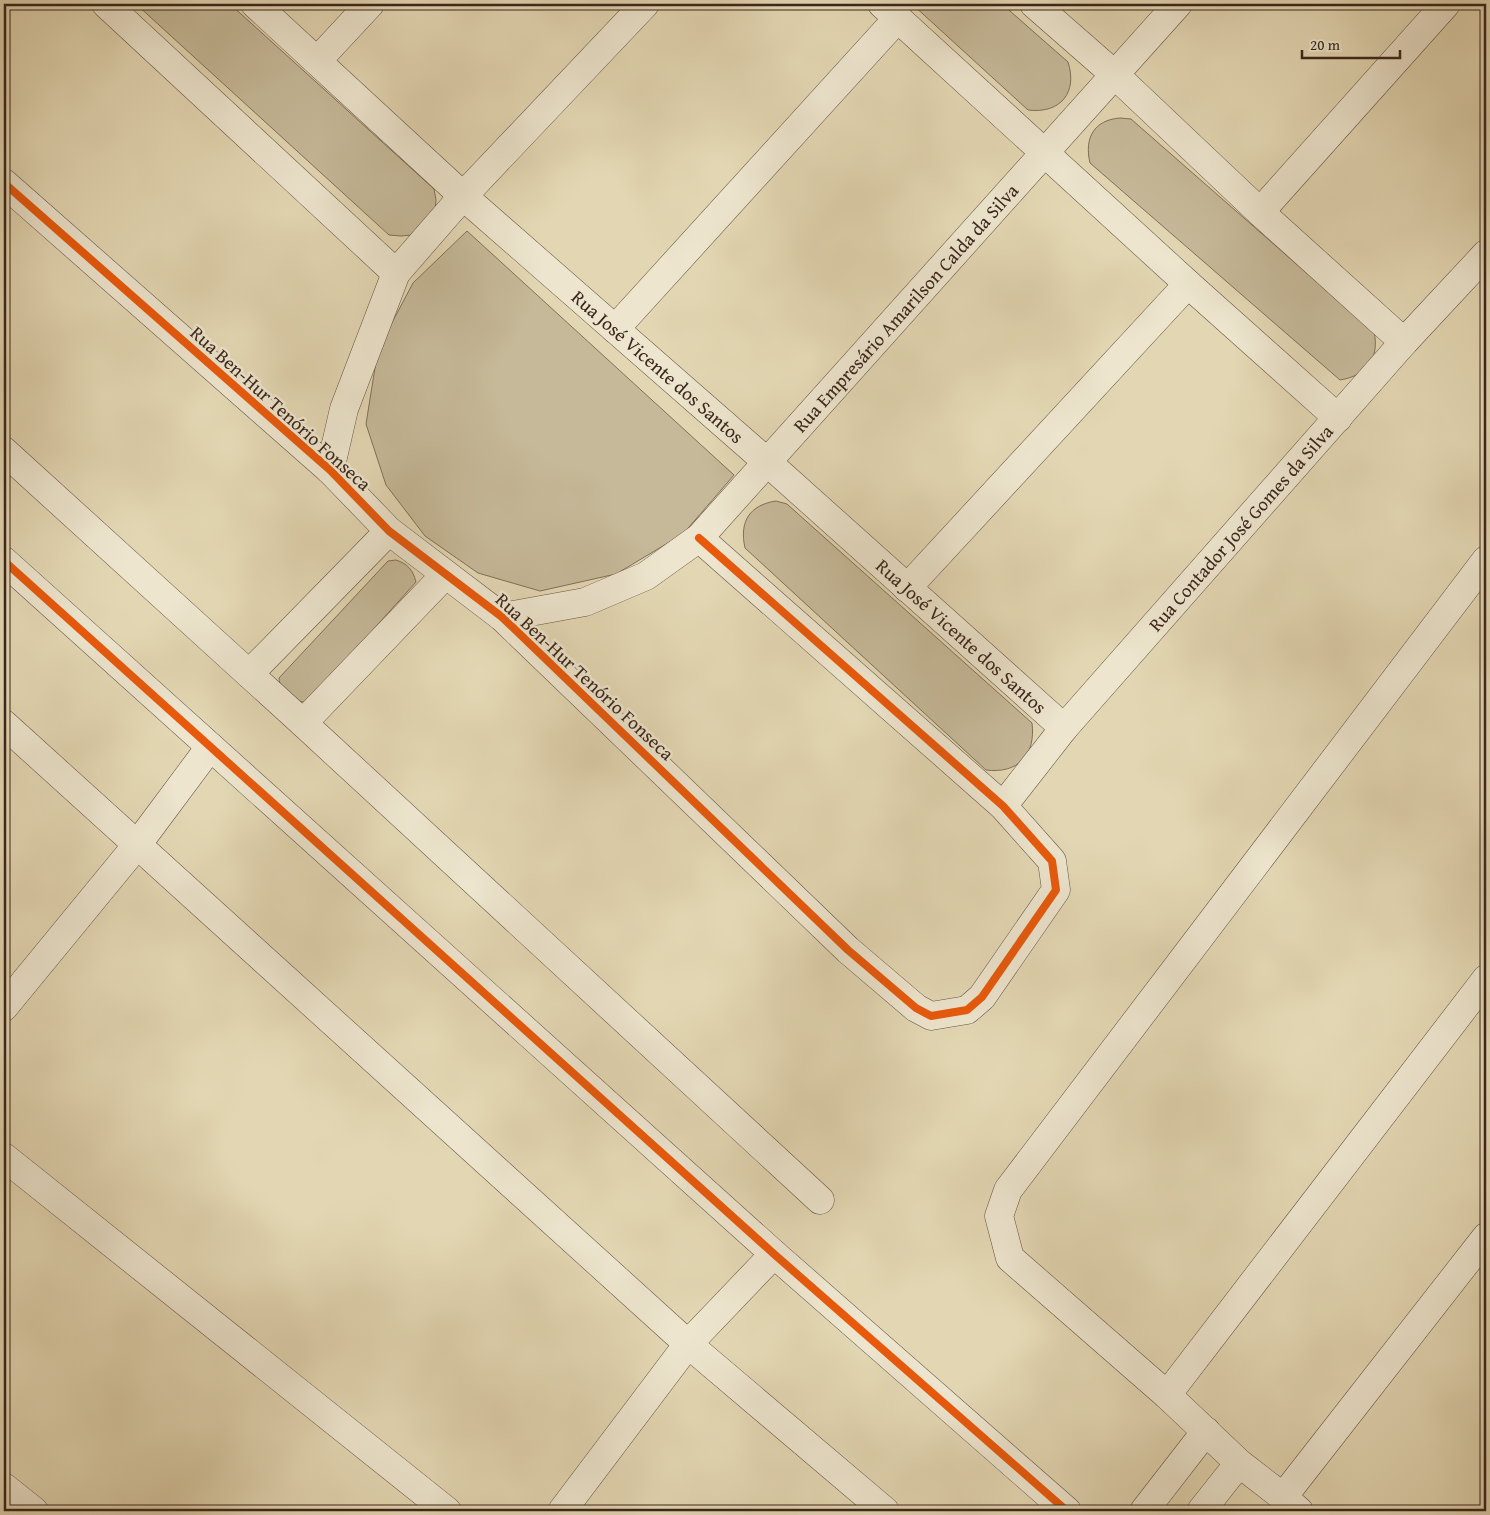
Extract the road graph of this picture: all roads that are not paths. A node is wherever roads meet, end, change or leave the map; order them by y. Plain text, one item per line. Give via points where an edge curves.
1 (106, 4) edge
2 (255, 4) edge
3 (370, 4) edge
4 (645, 4) edge
5 (1034, 4) edge
6 (1178, 4) edge
7 (1446, 4) edge
8 (890, 11) edge
9 (317, 61) junction
10 (1114, 74) junction
11 (1044, 153) junction
12 (4, 183) edge
13 (463, 196) junction
14 (1260, 212) junction
15 (1486, 254) edge
16 (396, 273) junction
17 (1188, 284) junction
18 (615, 329) junction
19 (1404, 342) junction
20 (1338, 418) junction
21 (4, 451) edge
22 (766, 462) junction
23 (330, 470) junction
24 (389, 531) junction
25 (699, 538) junction
26 (1486, 560) edge
27 (4, 561) edge
28 (445, 574) junction
29 (906, 588) junction
30 (502, 617) junction
31 (249, 674) junction
32 (304, 723) junction
33 (4, 724) edge
34 (1064, 728) junction
35 (210, 746) junction
36 (1002, 806) junction
37 (137, 845) junction
38 (1486, 979) edge
39 (4, 1007) edge
40 (4, 1157) edge
41 (820, 1200) dead end
42 (1486, 1238) edge
43 (774, 1254) junction
44 (688, 1344) junction
45 (1167, 1396) junction
46 (1206, 1431) junction
47 (1239, 1463) junction
48 (4, 1487) edge
49 (1291, 1504) edge
50 (34, 1511) edge
51 (447, 1511) edge
52 (562, 1511) edge
53 (885, 1511) edge
54 (1067, 1511) edge
55 (1144, 1511) edge
56 (1201, 1511) edge

1 - 16 street
2 - 9 street, Rua José Vicente dos Santos
3 - 9 street
4 - 13 street
5 - 10 street
6 - 10 street, Rua Empresário Amarilson Calda da Silva
7 - 14 street
8 - 11 street
8 - 18 street
9 - 13 street, Rua José Vicente dos Santos
10 - 11 street, Rua Empresário Amarilson Calda da Silva
10 - 14 street
11 - 17 street
11 - 22 street, Rua Empresário Amarilson Calda da Silva
12 - 23 street, Rua Ben-Hur Tenório Fonseca
13 - 16 street
13 - 18 street, Rua José Vicente dos Santos
14 - 19 street
15 - 19 street, Rua Contador José Gomes da Silva
16 - 23 street via 344,409
17 - 20 street
17 - 29 street
18 - 22 street, Rua José Vicente dos Santos
19 - 20 street, Rua Contador José Gomes da Silva
20 - 34 street, Rua Contador José Gomes da Silva
21 - 31 street
22 - 25 street, Rua Empresário Amarilson Calda da Silva
22 - 29 street, Rua José Vicente dos Santos
23 - 24 street, Rua Ben-Hur Tenório Fonseca
24 - 28 street, Rua Ben-Hur Tenório Fonseca
24 - 31 street
25 - 30 street, Rua Empresário Amarilson Calda da Silva via 646,576 585,602
25 - 36 street
26 - 45 street via 1008,1190 999,1216 1010,1258
27 - 35 street
28 - 30 street, Rua Ben-Hur Tenório Fonseca
28 - 32 street
29 - 34 street, Rua José Vicente dos Santos
30 - 36 street, Rua Ben-Hur Tenório Fonseca via 848,950 916,1008 931,1016 967,1010 982,997 1056,890 1052,861
31 - 32 street
32 - 41 street
33 - 37 street
34 - 36 street, Rua Contador José Gomes da Silva
35 - 37 street
35 - 43 street
37 - 39 street
37 - 44 street
38 - 45 street
40 - 51 street
42 - 49 street
43 - 44 street
43 - 54 street
44 - 52 street
44 - 53 street
45 - 46 street
46 - 47 street
46 - 55 street
47 - 49 street
47 - 56 street
48 - 50 street

